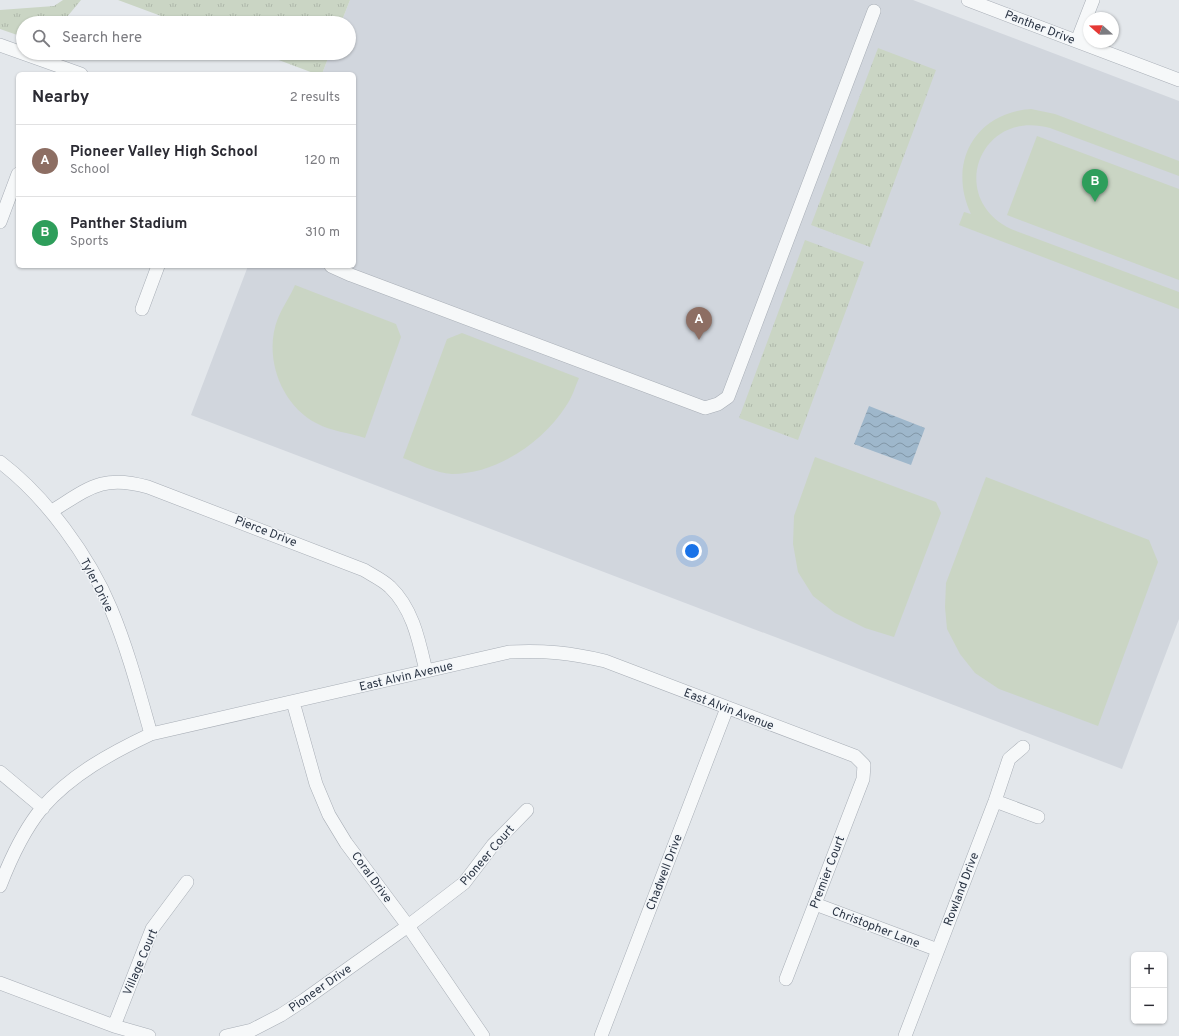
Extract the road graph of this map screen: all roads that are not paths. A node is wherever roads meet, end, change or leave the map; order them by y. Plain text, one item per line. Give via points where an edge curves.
1 (968, 0) edge
2 (1093, 0) edge
3 (874, 11) dead end
4 (1077, 41) junction
5 (0, 45) edge
6 (16, 52) edge
7 (34, 60) edge
8 (57, 70) edge
9 (69, 72) edge
10 (1179, 80) edge
11 (16, 179) edge
12 (0, 222) edge
13 (157, 268) edge
14 (335, 268) edge
15 (142, 308) dead end
16 (0, 462) edge
17 (52, 511) junction
18 (426, 671) junction
19 (293, 702) junction
20 (727, 708) junction
21 (151, 734) junction
22 (1023, 747) dead end
23 (864, 765) joint
24 (0, 772) edge
25 (995, 801) junction
26 (43, 808) junction
27 (527, 810) dead end
28 (1038, 817) dead end
29 (187, 882) dead end
30 (0, 886) edge
31 (815, 904) junction
32 (408, 926) junction
33 (938, 950) junction
34 (786, 979) dead end
35 (0, 983) edge
36 (114, 1026) junction
37 (253, 1033) edge
38 (149, 1036) edge
39 (226, 1036) edge
40 (483, 1036) edge
41 (602, 1036) edge
42 (905, 1036) edge

1 - 4 street, Panther Drive
2 - 4 street
3 - 14 street via 728,396 718,404 705,408
4 - 10 street, Panther Drive
5 - 6 street
7 - 8 street
8 - 9 street
11 - 12 street
13 - 15 street
16 - 17 street, Tyler Drive
17 - 18 street, Pierce Drive via 97,484 113,481 130,482 364,570 390,587 407,610 417,632
17 - 21 street, Tyler Drive via 84,559 110,608 133,669
18 - 19 street, East Alvin Avenue
18 - 20 street, East Alvin Avenue via 509,652 544,650 572,653 605,661
19 - 21 street, East Alvin Avenue
19 - 32 street, Coral Drive via 316,784 329,815 346,843
20 - 23 street, East Alvin Avenue via 855,756
20 - 41 street, Chadwell Drive
21 - 26 street, East Alvin Avenue via 89,767
22 - 25 street, Rowland Drive via 1009,759
23 - 31 street, Premier Court via 864,779
24 - 26 street
25 - 28 street
25 - 33 street, Rowland Drive
26 - 30 street, East Alvin Avenue via 28,828
27 - 32 street, Pioneer Court via 493,845 464,883
29 - 36 street, Village Court via 152,929
31 - 33 street, Christopher Lane
31 - 34 street, Premier Court
32 - 37 street, Pioneer Drive
32 - 40 street, Coral Drive
33 - 42 street, Rowland Drive
35 - 36 street
36 - 38 street
37 - 39 street, Pioneer Drive

